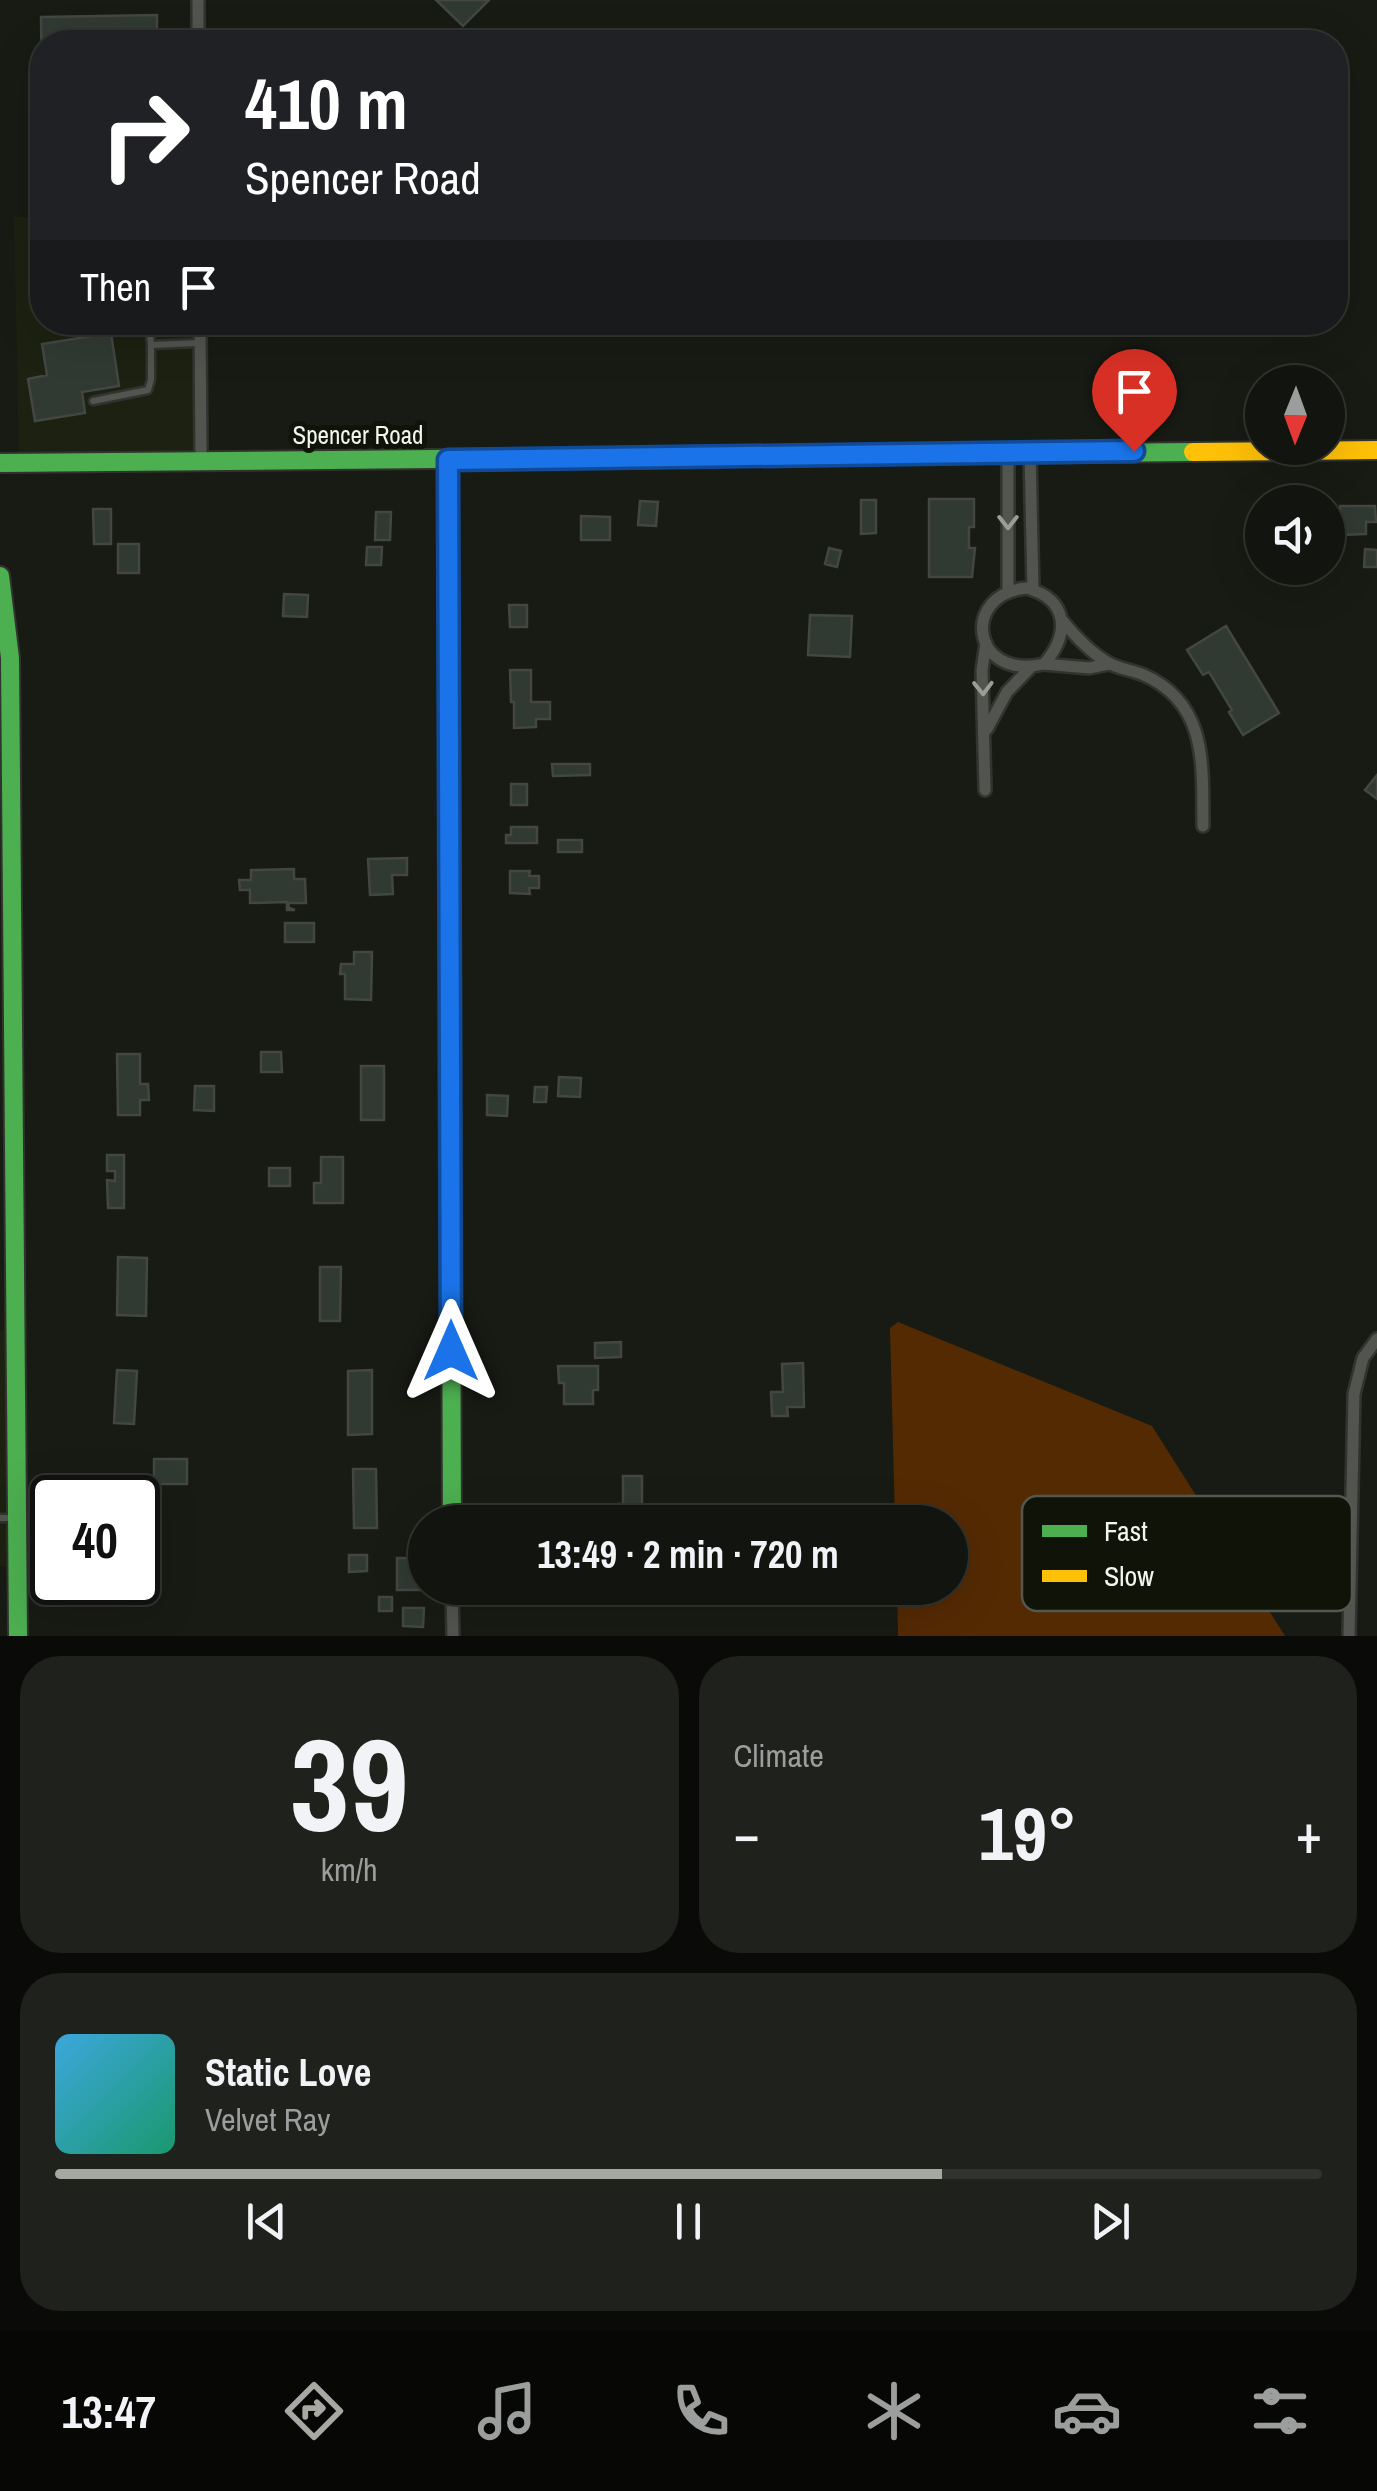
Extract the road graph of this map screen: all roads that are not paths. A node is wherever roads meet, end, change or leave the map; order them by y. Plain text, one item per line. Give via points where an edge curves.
1 (198, 0) edge
2 (198, 30) edge
3 (150, 335) edge
4 (200, 335) edge
5 (200, 342) junction
6 (151, 345) junction
7 (93, 401) dead end
8 (1377, 450) edge
9 (1030, 452) junction
10 (1008, 453) junction
11 (448, 460) junction
12 (201, 461) junction
13 (0, 462) edge
14 (0, 576) edge
15 (1033, 590) junction
16 (1008, 591) junction
17 (1061, 619) junction
18 (986, 644) junction
19 (1109, 664) junction
20 (1038, 665) junction
21 (985, 733) junction
22 (985, 790) dead end
23 (1202, 826) dead end
24 (7, 1029) edge
25 (1377, 1339) edge
26 (8, 1354) edge
27 (1352, 1496) edge
28 (452, 1505) edge
29 (8, 1518) edge
30 (452, 1605) edge
31 (1350, 1611) edge
32 (18, 1636) edge
33 (453, 1636) edge
34 (1349, 1636) edge

1 - 2 street
3 - 6 lane
4 - 5 street
5 - 6 lane
5 - 12 street
6 - 7 lane via 148,390
8 - 9 street, Spencer Road
9 - 10 street, Spencer Road
9 - 15 street
10 - 11 street, Spencer Road
10 -> 16 street
11 - 12 street, Spencer Road
11 - 28 street
12 - 13 street, Spencer Road
14 - 24 street via 10,658
15 - 16 street
15 - 17 street via 1049,598
16 - 18 street via 984,616
17 - 19 street
17 - 20 street via 1059,644
18 - 20 street via 1004,663
18 -> 21 street
19 - 20 street
19 - 23 street via 1150,678 1185,710 1202,755
20 - 21 street via 1007,692
21 - 22 street
24 - 26 street
25 - 27 street via 1363,1358 1354,1394
26 - 29 street
29 - 32 street
30 - 33 street
31 - 34 street

